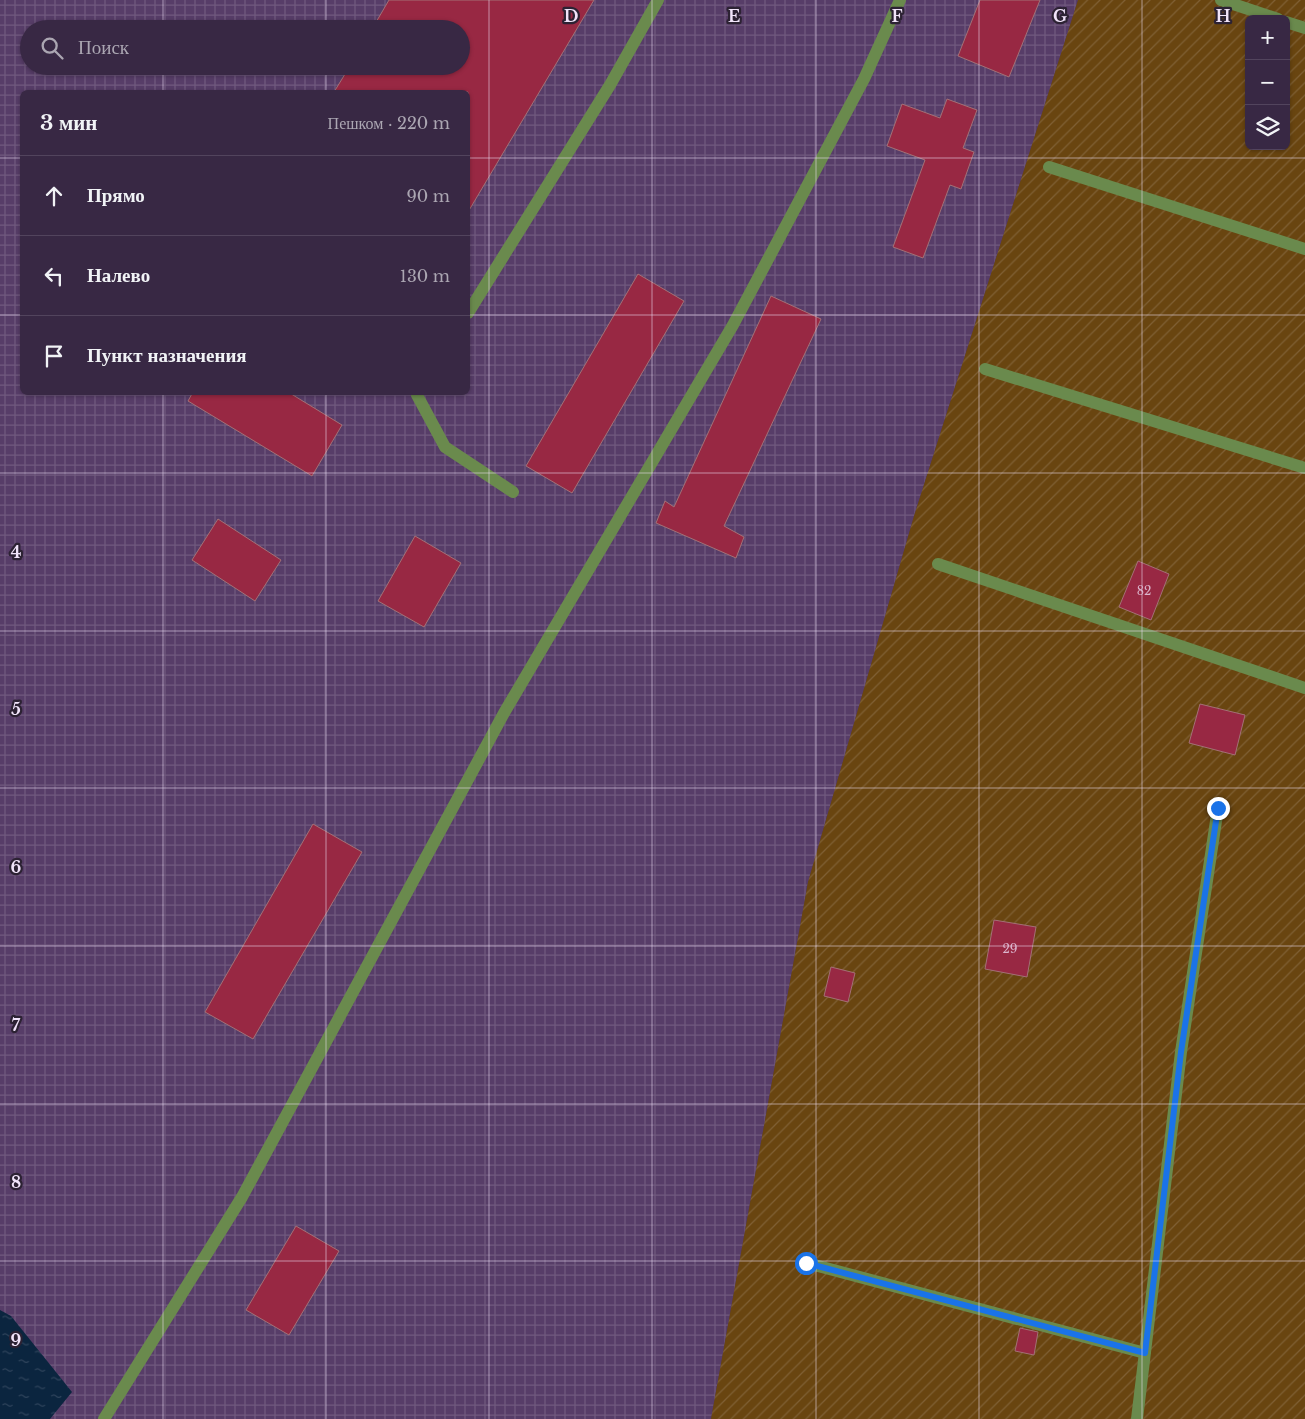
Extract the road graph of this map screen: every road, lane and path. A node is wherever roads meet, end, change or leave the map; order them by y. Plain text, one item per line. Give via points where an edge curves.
1 (658, 0) edge
2 (900, 0) edge
3 (1220, 0) edge
4 (1266, 15) edge
5 (1290, 23) edge
6 (1305, 28) edge
7 (1049, 167) dead end
8 (1305, 249) edge
9 (470, 310) edge
10 (984, 369) dead end
11 (418, 395) edge
12 (1305, 468) edge
13 (513, 492) dead end
14 (938, 564) dead end
15 (1305, 688) edge
16 (1218, 808) dead end
17 (806, 1263) dead end
18 (1145, 1353) junction
19 (104, 1419) edge
20 (1137, 1419) edge

1 - 9 street via 610,85
2 - 19 street via 864,79 733,325 504,713 242,1196
3 - 4 street
5 - 6 street
7 - 8 street
10 - 12 street
11 - 13 street via 446,448
14 - 15 street
16 - 18 street via 1181,1052
17 - 18 street
18 - 20 street

